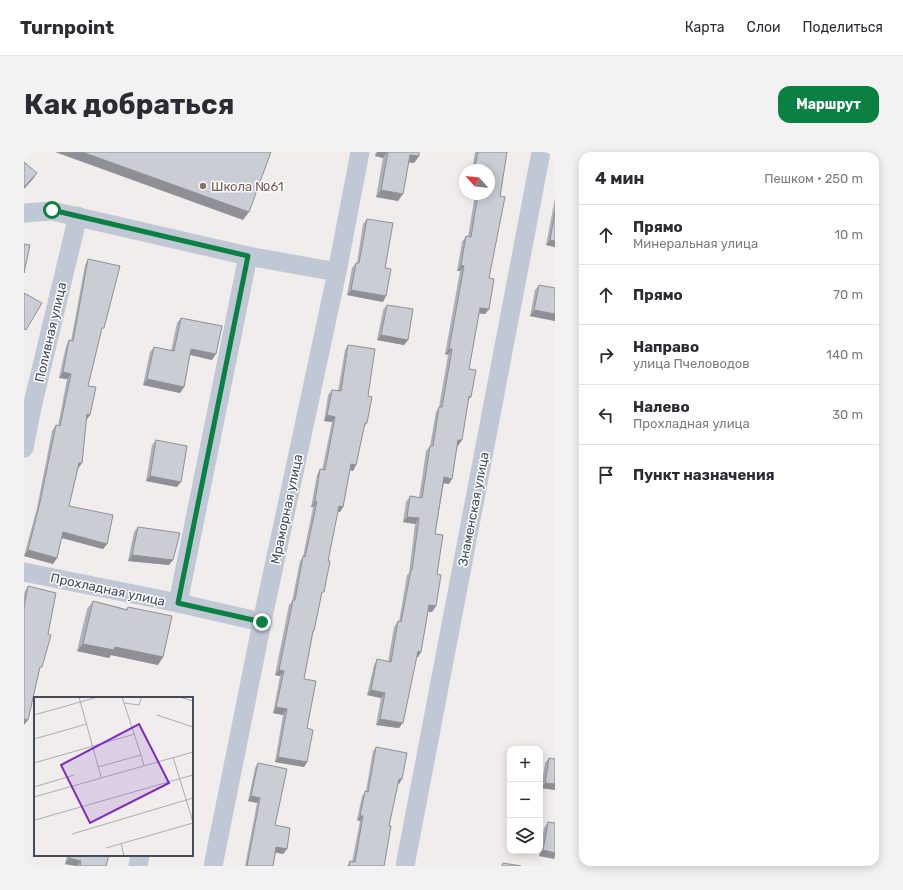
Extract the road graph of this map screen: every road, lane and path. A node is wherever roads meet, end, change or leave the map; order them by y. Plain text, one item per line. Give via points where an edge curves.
1 (360, 152) edge
2 (541, 152) edge
3 (24, 213) edge
4 (78, 216) junction
5 (248, 256) junction
6 (336, 272) junction
7 (24, 448) edge
8 (24, 572) edge
9 (178, 603) junction
10 (262, 622) junction
11 (140, 856) edge
12 (138, 866) edge
13 (213, 866) edge
14 (405, 866) edge

1 - 6 street, Мраморная улица
2 - 14 street, Знаменская улица
3 - 4 street via 52,210
4 - 5 street
4 - 7 street, Поливная улица
5 - 6 street
5 - 9 street
6 - 10 street, Мраморная улица
8 - 9 street, Прохладная улица
9 - 10 street, Прохладная улица
10 - 13 street, Мраморная улица
11 - 12 street

